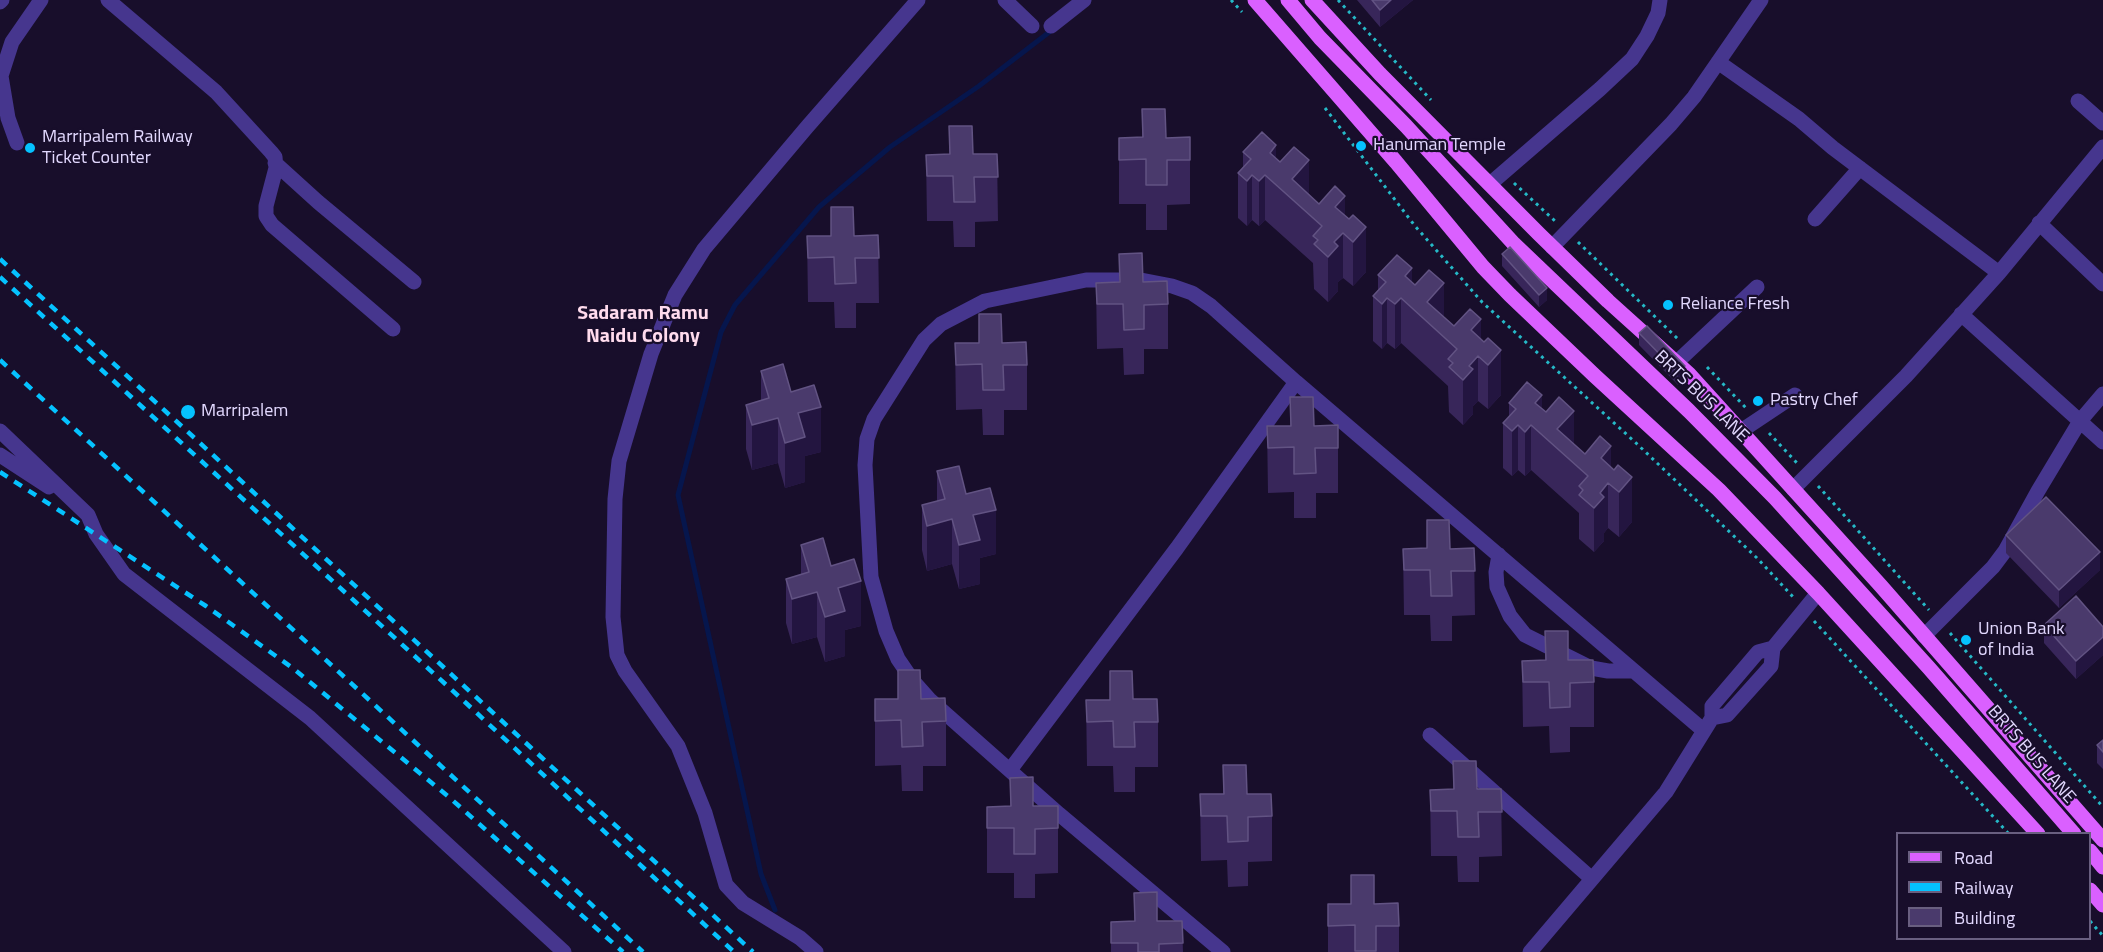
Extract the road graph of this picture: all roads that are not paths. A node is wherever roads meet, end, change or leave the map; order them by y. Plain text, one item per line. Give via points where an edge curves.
1 (41, 0) edge
2 (108, 0) edge
3 (918, 0) edge
4 (1005, 0) edge
5 (1084, 0) edge
6 (1255, 0) edge
7 (1288, 0) edge
8 (1312, 0) edge
9 (1660, 0) edge
10 (1761, 0) edge
11 (1032, 26) dead end
12 (1051, 26) dead end
13 (1718, 62) junction
14 (2078, 101) dead end
15 (2103, 123) edge
16 (17, 143) dead end
17 (2103, 147) edge
18 (275, 163) junction
19 (1860, 168) junction
20 (1490, 184) junction
21 (1815, 219) dead end
22 (2039, 223) junction
23 (1552, 247) junction
24 (1999, 273) junction
25 (414, 282) dead end
26 (2103, 284) edge
27 (1757, 287) dead end
28 (1961, 314) junction
29 (393, 329) dead end
30 (1677, 362) junction
31 (1296, 382) junction
32 (2103, 394) edge
33 (1795, 395) dead end
34 (2080, 421) junction
35 (0, 431) edge
36 (1741, 431) junction
37 (2103, 442) edge
38 (0, 454) edge
39 (1792, 489) junction
40 (88, 514) junction
41 (1499, 555) junction
42 (1818, 593) junction
43 (1924, 636) junction
44 (1633, 671) junction
45 (1707, 724) junction
46 (1430, 735) dead end
47 (1010, 770) junction
48 (2036, 832) edge
49 (2072, 832) edge
50 (2103, 840) edge
51 (2091, 852) edge
52 (2103, 867) edge
53 (1592, 879) junction
54 (2091, 891) edge
55 (2103, 905) edge
56 (564, 952) edge
57 (816, 952) edge
58 (1223, 952) edge
59 (1530, 952) edge

1 - 16 street via 12,42 1,76
2 - 18 street via 216,92 271,152
3 - 57 street via 704,249 675,295 651,354 619,461 613,617 618,655 678,746 705,813 726,885 743,903
4 - 11 street
5 - 12 street
6 - 42 main road via 1503,288 1719,490
7 - 49 main road, BRTS BUS LANE via 1514,244 1775,498
8 - 20 main road
9 - 20 street via 1658,13 1632,59
10 - 13 street
13 - 19 street via 1799,118
13 - 23 street via 1671,124
14 - 15 street
17 - 22 street
18 - 25 street
18 - 29 street via 266,206 266,216 272,225
19 - 21 street
19 - 24 street
20 - 23 main road
22 - 24 street
22 - 26 street
23 - 30 main road
24 - 28 street
27 - 30 street
28 - 34 street
28 - 39 street via 1906,376
30 - 36 main road
31 - 41 street
31 - 47 street
31 - 47 street via 1192,293 1141,280 1086,280 985,301 941,324 924,340 874,419 867,439 871,577 886,631 913,681
32 - 34 street
33 - 36 street
34 - 37 street
34 - 43 street via 2005,551 1976,586
35 - 40 street
36 - 39 main road
38 - 40 street
39 - 43 main road
40 - 56 street via 96,534 124,574 310,718
41 - 44 street
41 - 44 street via 1497,587 1510,616 1525,635 1591,668
42 - 45 street via 1773,648 1771,666 1727,716
42 - 48 main road
43 - 50 main road
44 - 45 street
45 - 53 street via 1666,792
46 - 53 street
47 - 58 street
51 - 52 main road
53 - 59 street
54 - 55 main road

